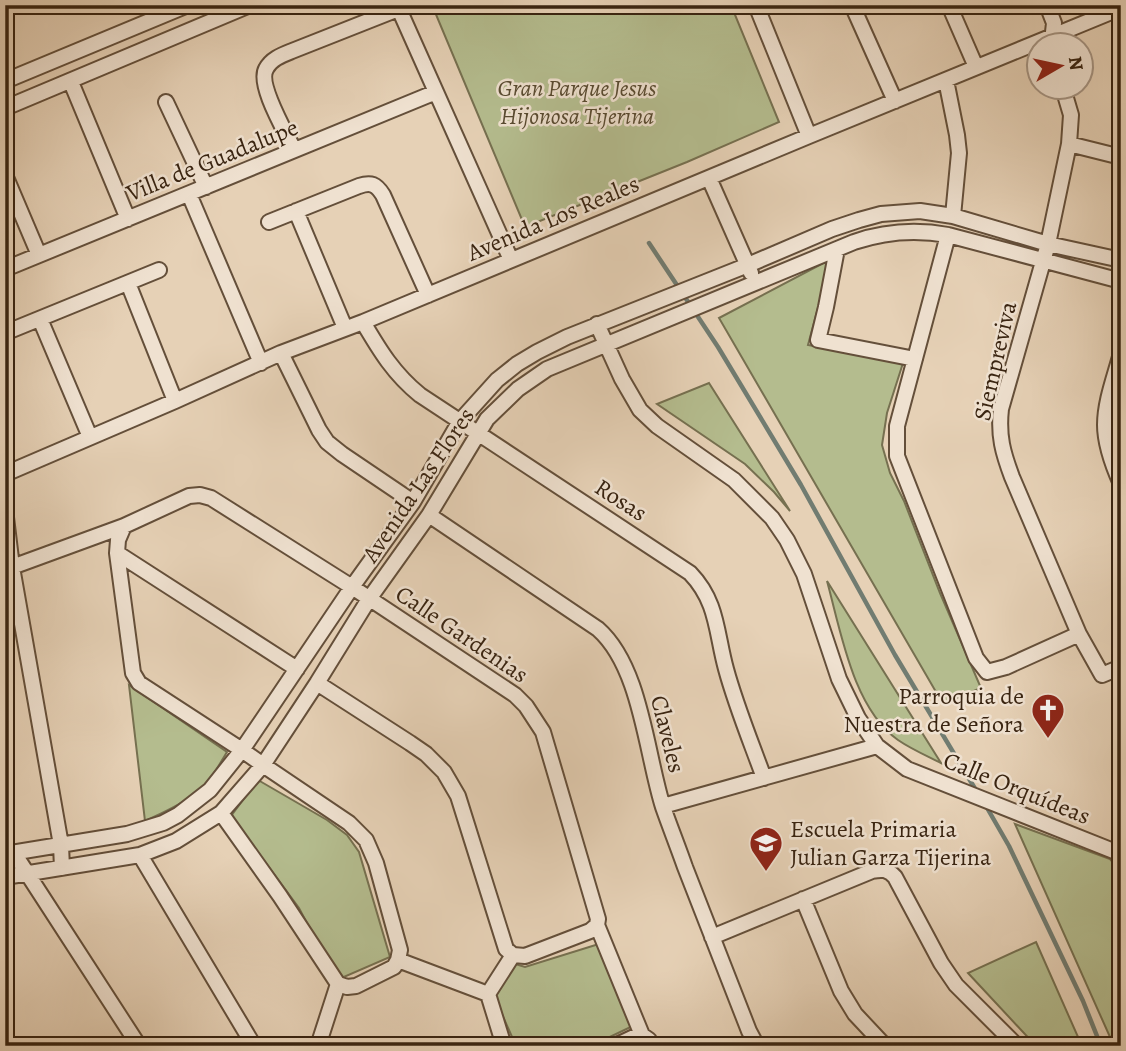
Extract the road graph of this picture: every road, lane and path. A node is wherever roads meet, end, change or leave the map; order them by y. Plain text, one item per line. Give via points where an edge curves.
1 (188, 5) edge
2 (250, 5) edge
3 (756, 5) edge
4 (852, 5) edge
5 (949, 5) edge
6 (1047, 5) edge
7 (403, 7) edge
8 (1121, 8) edge
9 (159, 11) edge
10 (1053, 32) edge
11 (1070, 32) edge
12 (166, 40) junction
13 (1024, 50) edge
14 (976, 67) junction
15 (946, 80) junction
16 (5, 81) edge
17 (71, 82) junction
18 (436, 92) junction
19 (895, 101) junction
20 (166, 102) dead end
21 (1067, 102) edge
22 (5, 108) edge
23 (809, 135) junction
24 (1069, 144) junction
25 (294, 150) junction
26 (1121, 157) edge
27 (5, 175) edge
28 (709, 178) junction
29 (206, 187) junction
30 (189, 194) junction
31 (296, 211) junction
32 (953, 216) junction
33 (128, 219) junction
34 (269, 222) dead end
35 (948, 235) junction
36 (1048, 244) junction
37 (837, 249) junction
38 (39, 255) junction
39 (511, 260) junction
40 (1044, 260) junction
41 (1121, 260) edge
42 (748, 265) junction
43 (5, 269) edge
44 (159, 270) dead end
45 (1121, 281) edge
46 (128, 283) junction
47 (755, 283) junction
48 (428, 295) junction
49 (40, 319) junction
50 (363, 322) junction
51 (597, 324) junction
52 (345, 328) junction
53 (7, 332) dead end
54 (607, 345) junction
55 (281, 353) junction
56 (1121, 353) edge
57 (915, 359) junction
58 (261, 363) junction
59 (1118, 376) edge
60 (175, 401) junction
61 (460, 421) junction
62 (477, 433) junction
63 (90, 437) junction
64 (5, 474) edge
65 (1121, 484) edge
66 (413, 502) junction
67 (5, 509) edge
68 (429, 515) junction
69 (124, 527) junction
70 (117, 553) junction
71 (12, 567) junction
72 (352, 587) junction
73 (369, 598) junction
74 (1079, 634) junction
75 (1121, 667) edge
76 (296, 669) junction
77 (317, 683) junction
78 (877, 746) junction
79 (242, 750) junction
80 (263, 765) junction
81 (764, 778) junction
82 (663, 806) junction
83 (221, 813) junction
84 (61, 845) junction
85 (10, 854) edge
86 (140, 855) junction
87 (1121, 855) edge
88 (62, 868) junction
89 (28, 873) junction
90 (5, 877) edge
91 (803, 899) junction
92 (597, 925) junction
93 (712, 937) junction
94 (513, 956) junction
95 (398, 960) junction
96 (338, 984) junction
97 (488, 994) junction
98 (647, 1040) edge
99 (139, 1046) edge
100 (254, 1046) edge
101 (318, 1046) edge
102 (503, 1046) edge
103 (615, 1046) edge
104 (757, 1046) edge
105 (886, 1046) edge
106 (1017, 1046) edge

1 - 9 street
2 - 12 street
3 - 23 street
4 - 19 street
5 - 14 street
6 - 10 street
7 - 18 street
7 - 25 street via 282,55 264,71 267,92
8 - 11 street, Avenida Los Reales
9 - 12 street
9 - 16 street
12 - 17 street
13 - 14 street, Avenida Los Reales
14 - 15 street, Avenida Los Reales
15 - 19 street, Avenida Los Reales
15 - 32 street via 959,153
17 - 22 street
17 - 33 street
18 - 25 street, Villa de Guadalupe
18 - 39 street
19 - 23 street, Avenida Los Reales
20 - 29 street
21 - 24 street, Siempreviva
23 - 28 street, Avenida Los Reales
24 - 26 street
24 - 36 street, Siempreviva
25 - 29 street, Villa de Guadalupe
27 - 38 street
28 - 39 street, Avenida Los Reales
28 - 42 street
29 - 30 street, Villa de Guadalupe
30 - 33 street, Villa de Guadalupe
30 - 58 street
31 - 34 street
31 - 48 street via 371,183 383,195
31 - 52 street
32 - 36 street, Avenida Las Flores
32 - 42 street, Avenida Las Flores via 920,211 881,214 832,229
33 - 38 street, Villa de Guadalupe
35 - 37 street, Avenida Las Flores via 896,231
35 - 40 street, Avenida Las Flores
35 - 57 street
36 - 40 street, Siempreviva
36 - 41 street, Avenida Las Flores
37 - 47 street, Avenida Las Flores
37 - 57 street via 818,340
38 - 43 street, Villa de Guadalupe
39 - 48 street, Avenida Los Reales
40 - 45 street, Avenida Las Flores
40 - 74 street, Siempreviva via 999,428 1012,477
42 - 47 street
42 - 51 street, Avenida Las Flores
44 - 46 street
46 - 49 street
46 - 60 street
47 - 54 street, Avenida Las Flores
48 - 50 street, Avenida Los Reales
49 - 53 street
49 - 63 street
50 - 52 street, Avenida Los Reales
50 - 61 street, Rosas via 404,382
51 - 54 street, Calle Orquídeas
51 - 61 street, Avenida Las Flores via 517,364
52 - 55 street, Avenida Los Reales
54 - 62 street, Avenida Las Flores via 531,379
54 - 78 street, Calle Orquídeas via 640,410 734,480 772,517 804,574 839,679
55 - 58 street, Avenida Los Reales
55 - 66 street via 327,442
56 - 59 street
57 - 74 street via 897,426 897,456 976,658 987,672
58 - 60 street, Avenida Los Reales
59 - 65 street via 1104,427
60 - 63 street, Avenida Los Reales
61 - 62 street, Rosas
61 - 66 street, Avenida Las Flores
62 - 68 street, Avenida Las Flores
62 - 81 street, Rosas via 700,583 711,603 726,669
63 - 64 street, Avenida Los Reales
66 - 72 street, Avenida Las Flores
67 - 71 street
68 - 73 street, Avenida Las Flores
68 - 82 street, Claveles via 611,642 634,690
69 - 70 street
69 - 71 street
69 - 72 street, Calle Gardenias via 200,495
70 - 76 street
70 - 79 street via 133,673 139,683
71 - 84 street
72 - 73 street, Calle Gardenias
72 - 76 street, Avenida Las Flores
73 - 77 street, Avenida Las Flores
73 - 92 street, Calle Gardenias via 515,695 536,718
74 - 75 street, Siempreviva via 1102,676
76 - 79 street, Avenida Las Flores
77 - 80 street, Avenida Las Flores
77 - 94 street via 418,749 444,772 458,796 506,949
78 - 81 street
78 - 87 street, Calle Orquídeas via 907,769
79 - 80 street
79 - 84 street, Avenida Las Flores via 209,790 163,823
80 - 83 street, Avenida Las Flores
80 - 95 street via 349,823 366,840 400,950
81 - 82 street
82 - 93 street, Claveles
83 - 86 street, Avenida Las Flores via 176,841
83 - 96 street
84 - 85 street, Avenida Las Flores
84 - 88 street
85 - 89 street
86 - 88 street, Avenida Las Flores
86 - 100 street
88 - 89 street, Avenida Las Flores
89 - 90 street, Avenida Las Flores
89 - 99 street
91 - 93 street
91 - 105 street via 841,991 855,1014
91 - 106 street via 873,871 889,871 956,985
92 - 94 street via 525,956
92 - 98 street, Calle Gardenias
93 - 104 street, Claveles
94 - 97 street
95 - 96 street via 394,967 356,986
95 - 97 street
96 - 101 street
97 - 102 street
98 - 103 street via 635,1035

